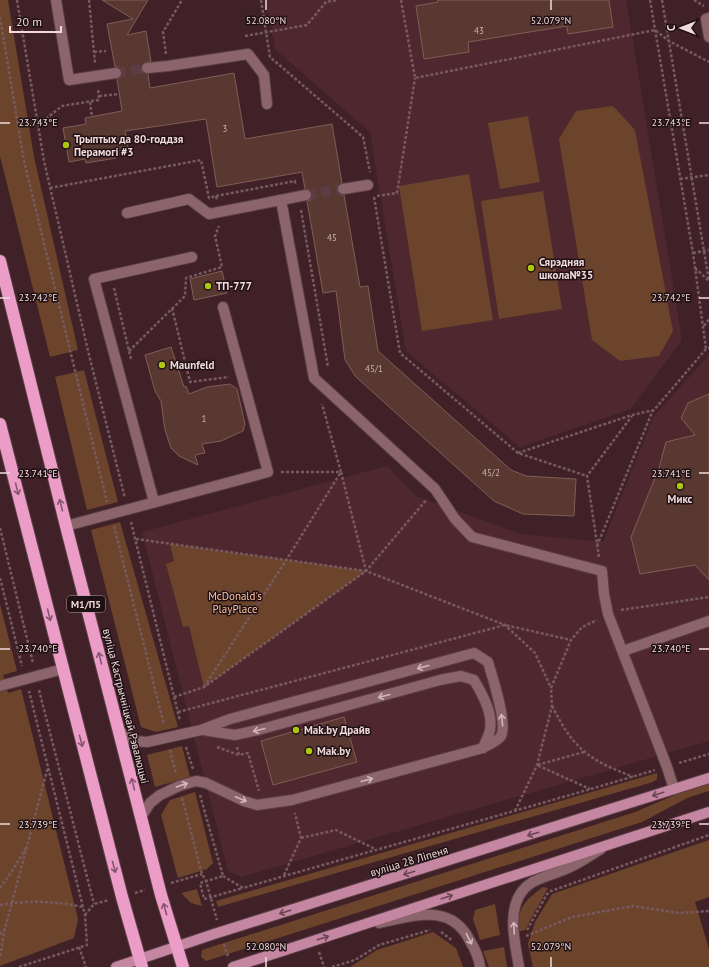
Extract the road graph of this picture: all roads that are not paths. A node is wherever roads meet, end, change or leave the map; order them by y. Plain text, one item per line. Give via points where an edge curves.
1 (56, 0) edge
2 (709, 18) edge
3 (709, 37) edge
4 (147, 68) tunnel mouth
5 (116, 73) tunnel mouth
6 (267, 104) dead end
7 (371, 185) road end
8 (343, 189) tunnel mouth
9 (306, 195) tunnel mouth
10 (281, 200) junction
11 (127, 213) dead end
12 (192, 257) dead end
13 (0, 261) edge
14 (223, 307) dead end
15 (0, 424) edge
16 (154, 502) junction
17 (66, 526) junction
18 (709, 621) edge
19 (623, 651) junction
20 (63, 669) junction
21 (0, 686) edge
22 (201, 730) junction
23 (119, 731) junction
24 (483, 748) junction
25 (709, 778) edge
26 (674, 789) junction
27 (709, 812) edge
28 (141, 817) junction
29 (604, 846) junction
30 (344, 931) junction
31 (176, 947) junction
32 (141, 963) edge
33 (116, 967) edge
34 (183, 967) edge
35 (233, 967) edge
36 (480, 967) edge
37 (518, 967) edge

1 - 5 lane via 69,80
2 - 3 lane via 706,19
4 - 6 lane via 248,54 264,75
7 - 8 lane
9 - 10 lane
10 - 11 lane via 209,214 189,199
10 - 19 lane via 314,378 435,489 472,537 602,571 608,614
12 - 16 lane via 94,279
17 -> 13 highway, вуліца Кастрычніцкай Рэвалюцыі / М1/П5
14 - 16 lane via 268,472
15 -> 20 highway
16 - 17 lane
23 -> 17 highway, вуліца Кастрычніцкай Рэвалюцыі / М1/П5
18 - 19 lane
19 - 26 lane
20 - 21 lane
20 -> 32 highway
22 - 23 lane via 148,742 135,740
24 -> 22 lane via 490,730 484,697 474,680 461,676 235,735
24 -> 22 lane via 498,740 504,722 488,662 474,653 230,719
28 -> 23 highway, вуліца Кастрычніцкай Рэвалюцыі / М1/П5
28 -> 24 lane via 150,803 160,795 196,781 257,805 292,800
25 - 26 main road, вуліца 28 Ліпеня
26 -> 31 main road, вуліца 28 Ліпеня
27 - 29 main road
31 -> 28 highway, вуліца Кастрычніцкай Рэвалюцыі / М1/П5
30 -> 29 main road
37 -> 29 lane via 513,919 520,894 532,883 573,866
35 -> 30 main road
30 -> 36 lane via 411,917 433,914 443,916 452,919 467,933
31 - 32 main road, вуліца 28 Ліпеня
31 - 34 highway, М1/П5
32 - 33 main road, вуліца 28 Ліпеня

